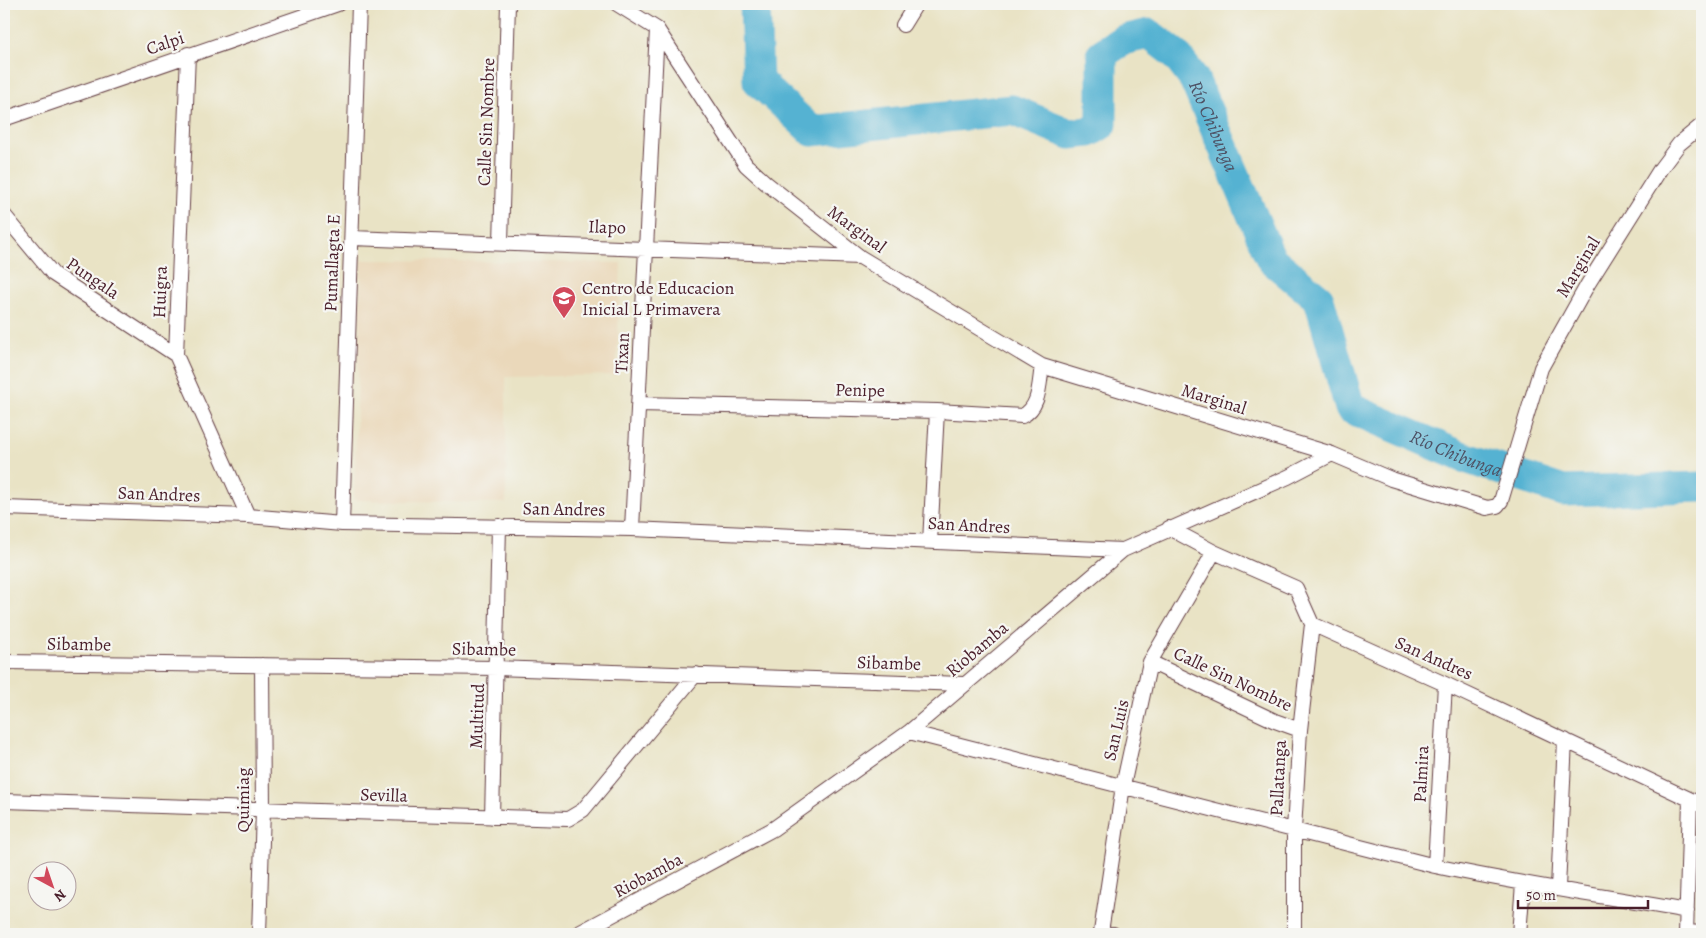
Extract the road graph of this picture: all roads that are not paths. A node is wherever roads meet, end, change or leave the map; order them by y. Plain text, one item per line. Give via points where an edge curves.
1 (338, 4) edge
2 (359, 4) edge
3 (508, 4) edge
4 (617, 4) edge
5 (916, 4) edge
6 (903, 25) dead end
7 (657, 29) junction
8 (188, 54) junction
9 (4, 119) edge
10 (1702, 125) edge
11 (4, 215) edge
12 (352, 238) junction
13 (501, 242) junction
14 (646, 247) junction
15 (860, 257) junction
16 (176, 355) junction
17 (1042, 366) junction
18 (639, 404) junction
19 (937, 410) junction
20 (1332, 454) junction
21 (4, 508) edge
22 (248, 516) junction
23 (342, 524) junction
24 (499, 526) junction
25 (1169, 528) junction
26 (632, 529) junction
27 (930, 542) junction
28 (1123, 550) junction
29 (1214, 552) junction
30 (1312, 624) junction
31 (4, 662) edge
32 (1150, 662) junction
33 (262, 665) junction
34 (497, 668) junction
35 (696, 674) junction
36 (963, 684) junction
37 (1445, 684) junction
38 (1300, 730) junction
39 (910, 732) junction
40 (1565, 740) junction
41 (1123, 786) junction
42 (4, 801) edge
43 (1696, 803) edge
44 (263, 810) junction
45 (492, 817) junction
46 (1294, 830) junction
47 (1435, 866) junction
48 (1523, 884) junction
49 (1558, 888) junction
50 (1687, 911) junction
51 (1107, 933) edge
52 (1686, 933) edge
53 (1702, 933) edge
54 (259, 934) edge
55 (577, 934) edge
56 (1294, 934) edge
57 (1519, 934) edge

1 - 8 street, Calpi
2 - 12 street, Pumallagta E
3 - 13 street, Calle Sin Nombre
4 - 7 street, Marginal
5 - 6 street
7 - 14 street, Tixan
7 - 15 street, Marginal via 746,165
8 - 9 street, Calpi
8 - 16 street, Huigra
10 - 20 street, Marginal via 1679,144 1661,168 1588,284 1541,368 1502,501 1497,506 1487,508 1391,479
11 - 16 street, Pungala via 53,274
12 - 13 street, Ilapo
12 - 23 street, Pumallagta E
13 - 14 street, Ilapo
14 - 15 street, Ilapo
14 - 18 street, Tixan
15 - 17 street, Marginal
16 - 22 street, Huigra
17 - 19 street, Penipe via 1035,406 1022,416
17 - 20 street, Marginal
18 - 19 street, Penipe
18 - 26 street, Tixan
19 - 27 street
20 - 25 street, Riobamba via 1288,477
21 - 22 street, San Andres
22 - 23 street, San Andres
23 - 24 street, San Andres
24 - 26 street, San Andres
24 - 34 street, Multitud
25 - 28 street, Riobamba
25 - 29 street
26 - 27 street, San Andres
27 - 28 street, San Andres
28 - 36 street, Riobamba
29 - 30 street via 1296,588
29 - 32 street, San Luis
30 - 37 street, San Andres
30 - 38 street, Pallatanga
31 - 33 street, Sibambe
32 - 38 street, Calle Sin Nombre
32 - 41 street, San Luis
33 - 34 street, Sibambe
33 - 44 street, Quimiag
34 - 35 street, Sibambe
34 - 45 street, Multitud
35 - 36 street, Sibambe
35 - 45 street, Sevilla via 574,817
36 - 39 street, Riobamba
37 - 40 street, San Andres
37 - 47 street, Palmira
38 - 46 street, Pallatanga
39 - 41 street
39 - 55 street, Riobamba via 773,829
40 - 43 street, San Andres
40 - 49 street
41 - 46 street
41 - 51 street, San Luis
42 - 44 street, Sevilla
43 - 50 street
44 - 45 street, Sevilla
44 - 54 street, Quimiag
46 - 47 street
46 - 56 street, Pallatanga
47 - 48 street
48 - 49 street
48 - 57 street
49 - 50 street
50 - 52 street
52 - 53 street

